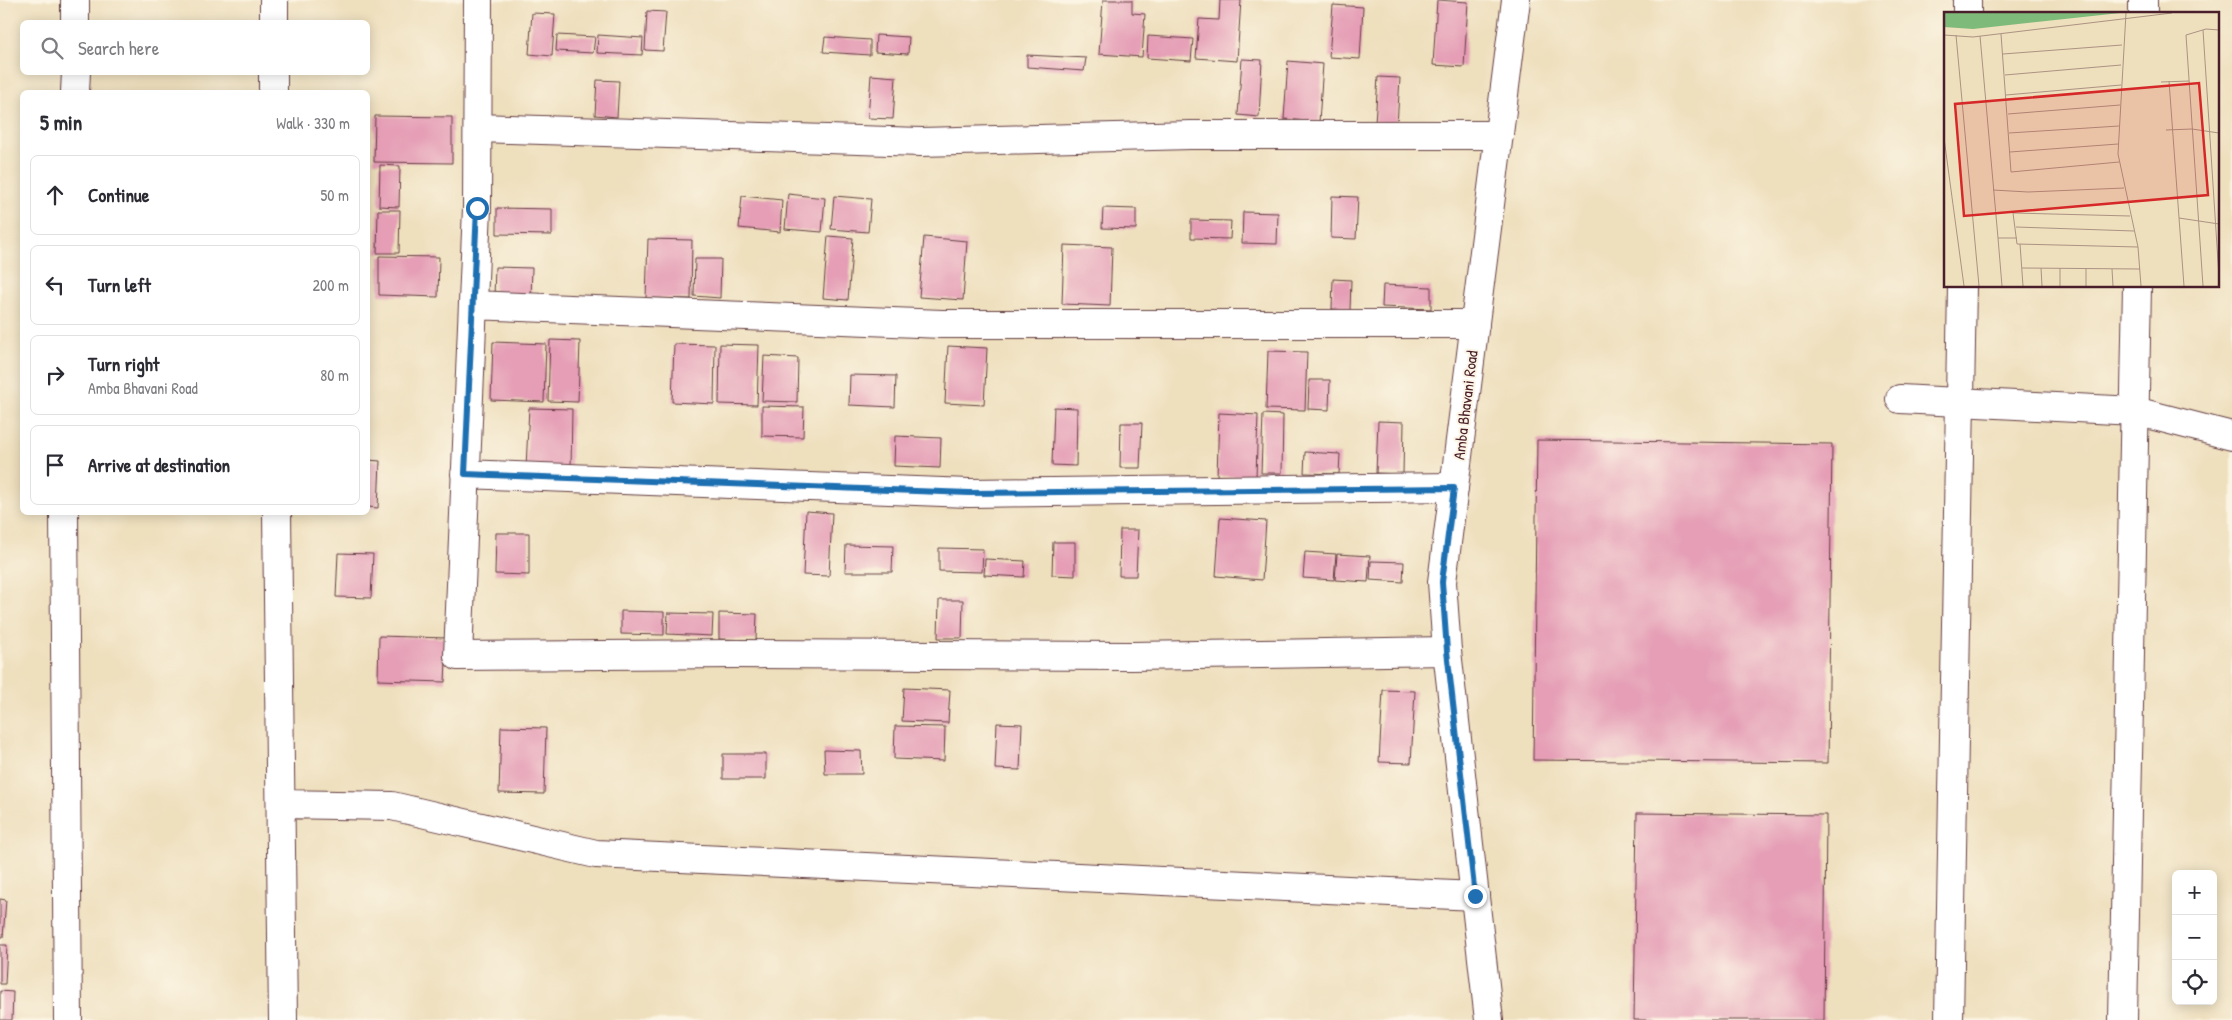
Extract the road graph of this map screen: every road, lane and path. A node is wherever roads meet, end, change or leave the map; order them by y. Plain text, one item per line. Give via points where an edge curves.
1 (75, 0) edge
2 (274, 0) edge
3 (478, 0) edge
4 (1516, 0) edge
5 (75, 20) edge
6 (274, 20) edge
7 (76, 75) edge
8 (273, 75) edge
9 (75, 90) edge
10 (273, 90) edge
11 (478, 128) junction
12 (1499, 135) junction
13 (1962, 288) edge
14 (2137, 288) edge
15 (473, 305) junction
16 (1475, 324) junction
17 (1900, 399) dead end
18 (1960, 402) junction
19 (2135, 411) junction
20 (2232, 436) edge
21 (465, 474) junction
22 (1454, 488) junction
23 (64, 515) edge
24 (277, 515) edge
25 (1447, 651) junction
26 (281, 804) junction
27 (1475, 896) junction
28 (68, 1020) edge
29 (284, 1020) edge
30 (1489, 1020) edge
31 (1949, 1020) edge
32 (2123, 1020) edge

1 - 5 street
2 - 6 street
3 - 11 street
4 - 12 street, Amba Bhavani Road
7 - 9 street
8 - 10 street
11 - 12 street via 921,142 1201,135
11 - 15 street
12 - 16 street, Amba Bhavani Road
13 - 18 street
14 - 19 street
15 - 16 street via 942,324
15 - 21 street
16 - 22 street, Amba Bhavani Road
17 - 18 street
18 - 19 street
18 - 31 street
19 - 20 street
19 - 32 street
21 - 22 street via 969,493
21 - 25 street via 458,656 1131,656
22 - 25 street, Amba Bhavani Road via 1442,582
23 - 28 street
24 - 26 street
25 - 27 street, Amba Bhavani Road
26 - 27 street via 392,806 596,854
26 - 29 street
27 - 30 street, Amba Bhavani Road

